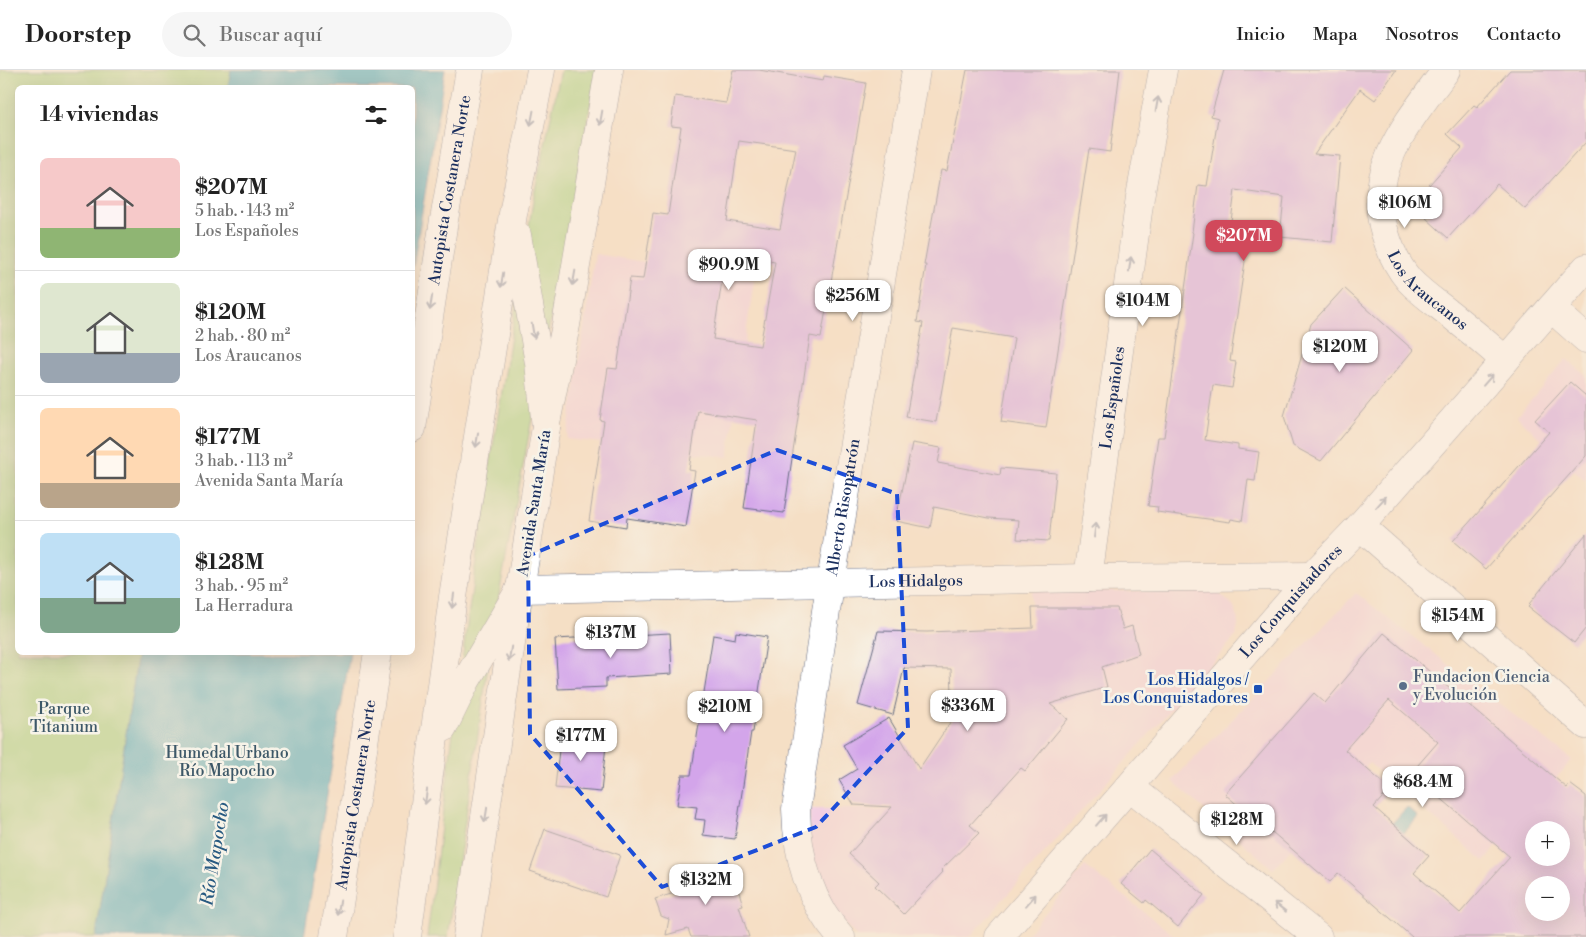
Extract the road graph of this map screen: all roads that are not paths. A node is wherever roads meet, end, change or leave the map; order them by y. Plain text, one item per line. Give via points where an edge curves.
1 (470, 70) edge
2 (541, 70) edge
3 (609, 70) edge
4 (916, 70) edge
5 (1163, 70) edge
6 (1446, 70) edge
7 (513, 214) junction
8 (1586, 268) edge
9 (1551, 308) junction
10 (1586, 339) edge
11 (1505, 360) junction
12 (415, 408) edge
13 (546, 427) junction
14 (1360, 526) junction
15 (1312, 576) junction
16 (1088, 578) junction
17 (831, 582) junction
18 (520, 589) junction
19 (378, 655) edge
20 (1586, 725) edge
21 (431, 755) junction
22 (1130, 787) junction
23 (334, 937) edge
24 (407, 937) edge
25 (467, 937) edge
26 (841, 937) edge
27 (999, 937) edge
28 (1318, 937) edge

1 -> 12 main road, Autopista Costanera Norte
2 -> 7 main road
3 -> 13 main road, Avenida Santa María
4 - 17 main road, Alberto Risopatrón
16 -> 5 main road, Los Españoles via 1140,197
6 - 11 main road, Los Araucanos via 1392,149 1381,186 1382,225 1391,250 1408,279
7 -> 13 main road via 539,363
7 -> 21 main road
8 - 9 main road, Los Conquistadores
9 - 10 main road
9 - 11 main road, Los Conquistadores
14 -> 11 main road, Los Conquistadores
13 - 18 main road, Avenida Santa María
14 - 15 main road, Los Conquistadores
14 - 20 main road
15 - 16 main road, Los Hidalgos
15 - 22 main road, Los Conquistadores
16 - 17 main road, Los Hidalgos
17 - 18 main road, Los Hidalgos
17 - 26 main road, Alberto Risopatrón via 796,826 810,887
18 - 21 main road via 466,681
18 -> 25 main road, Avenida Santa María
19 -> 23 main road, Autopista Costanera Norte
21 -> 24 main road
27 -> 22 main road, Los Conquistadores
28 -> 22 main road

